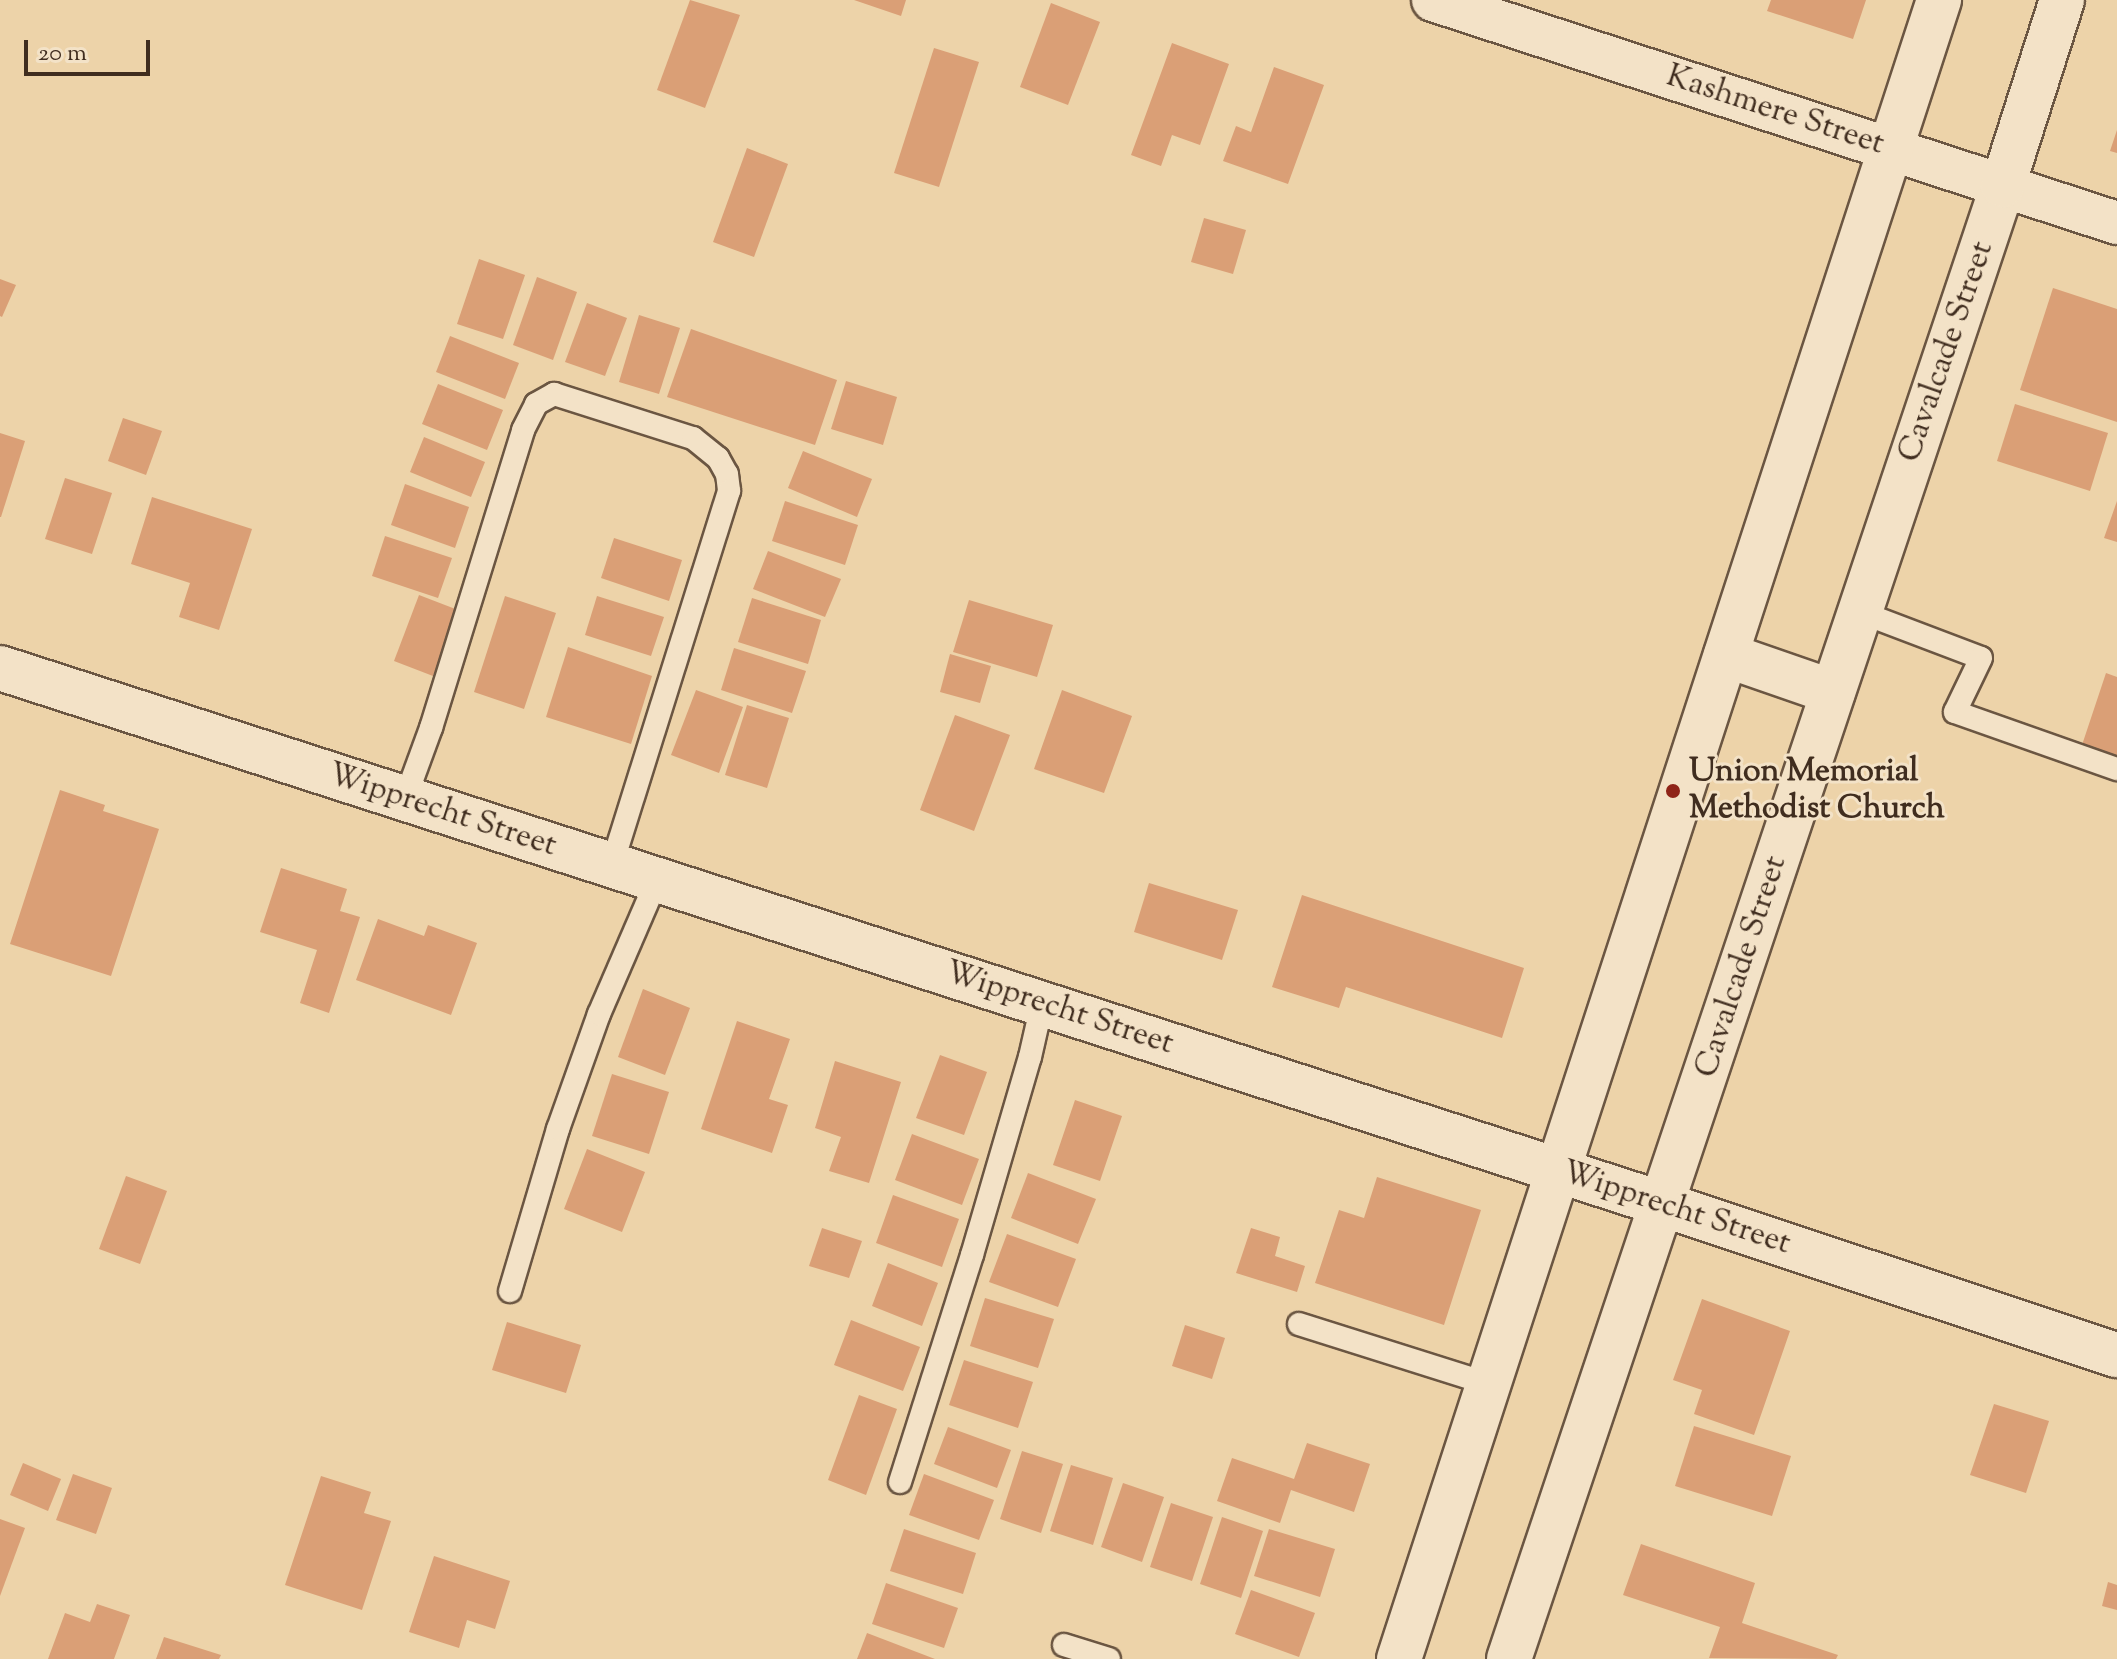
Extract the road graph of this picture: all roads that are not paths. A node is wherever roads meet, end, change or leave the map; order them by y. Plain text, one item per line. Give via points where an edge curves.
1 (1433, 0) edge
2 (1939, 0) edge
3 (2062, 0) edge
4 (1891, 148) junction
5 (2003, 185) junction
6 (2117, 223) edge
7 (1860, 612) junction
8 (1726, 655) junction
9 (0, 668) edge
10 (1833, 692) junction
11 (2117, 769) edge
12 (405, 799) junction
13 (612, 865) junction
14 (657, 880) junction
15 (1042, 1004) junction
16 (1558, 1171) junction
17 (1662, 1204) junction
18 (510, 1291) dead end
19 (1299, 1324) dead end
20 (2117, 1355) edge
21 (1489, 1384) junction
22 (900, 1482) dead end
23 (1064, 1645) dead end
24 (1109, 1659) edge
25 (1399, 1659) edge
26 (1509, 1659) edge

1 - 4 street, Kashmere Street
2 - 4 main road
3 - 5 main road, Cavalcade Street
4 - 5 street, Kashmere Street
4 - 8 main road
5 - 6 street, Kashmere Street
5 - 7 main road, Cavalcade Street
7 - 10 main road, Cavalcade Street
7 - 11 lane via 1981,658 1955,712
8 - 10 main road
8 - 16 main road
9 - 12 main road, Wipprecht Street
10 - 17 main road, Cavalcade Street
12 - 13 main road, Wipprecht Street
12 - 13 lane via 523,430 536,404 554,394 693,438 718,458 729,491
13 - 14 main road, Wipprecht Street
14 - 15 main road, Wipprecht Street
14 - 18 lane via 599,1014
15 - 16 main road, Wipprecht Street
15 - 22 lane via 972,1255
16 - 17 main road, Wipprecht Street
16 - 21 main road
17 - 20 main road, Wipprecht Street
17 - 26 main road, Cavalcade Street
19 - 21 lane
21 - 25 main road
23 - 24 lane

